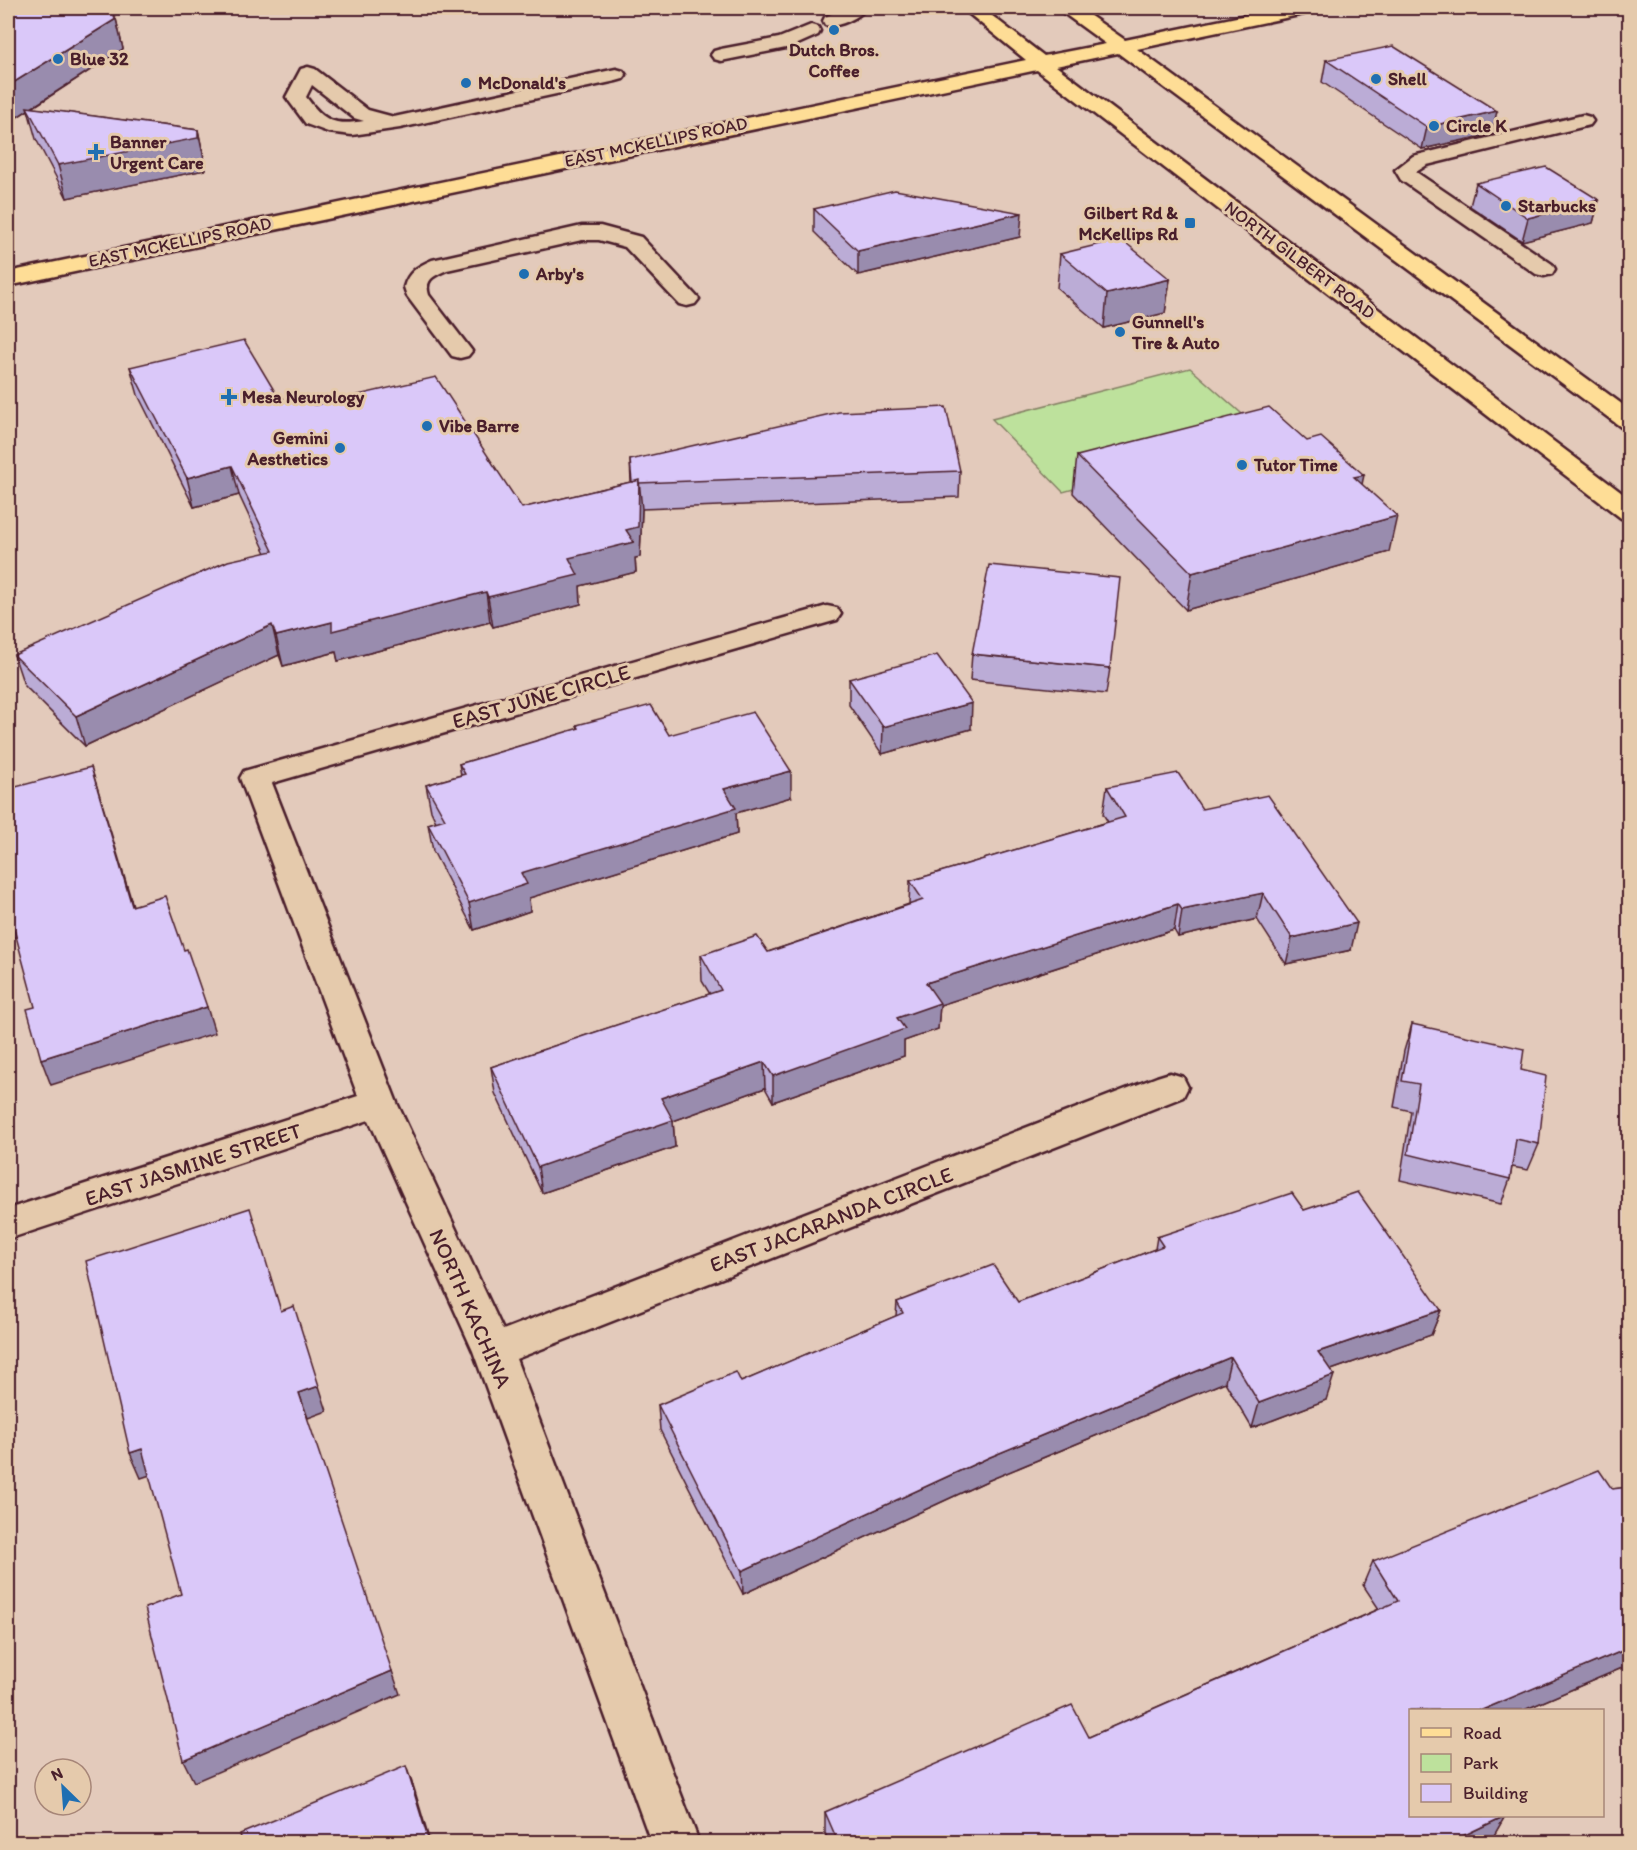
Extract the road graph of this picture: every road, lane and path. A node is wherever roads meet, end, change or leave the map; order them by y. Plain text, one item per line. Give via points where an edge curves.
1 (857, 8) edge
2 (971, 8) edge
3 (1068, 8) edge
4 (1304, 8) edge
5 (832, 21) dead end
6 (811, 31) dead end
7 (1120, 45) junction
8 (721, 55) dead end
9 (1039, 62) junction
10 (616, 75) dead end
11 (1582, 121) dead end
12 (393, 123) junction
13 (1544, 270) dead end
14 (8, 279) edge
15 (687, 299) dead end
16 (460, 351) dead end
17 (1629, 422) edge
18 (1629, 512) edge
19 (827, 614) dead end
20 (255, 778) joint
21 (1170, 1087) dead end
22 (379, 1103) junction
23 (8, 1224) edge
24 (493, 1351) junction
25 (675, 1842) edge

1 - 5 street
2 - 9 main road, NORTH GILBERT ROAD
3 - 7 main road
4 - 7 main road, EAST MCKELLIPS ROAD
6 - 8 street via 784,42
7 - 9 main road, EAST MCKELLIPS ROAD
7 - 17 main road
9 - 14 main road, EAST MCKELLIPS ROAD
9 - 18 main road, NORTH GILBERT ROAD
10 - 12 street
11 - 13 street via 1420,160 1405,170 1408,176
12 - 12 street via 352,129 328,126 313,120 296,96 308,73 361,114
15 - 16 street via 633,242 600,233 582,233 440,264 417,279 415,287
19 - 20 street, EAST JUNE CIRCLE
20 - 22 street, NORTH KACHINA
21 - 24 street, EAST JACARANDA CIRCLE
22 - 23 street, EAST JASMINE STREET
22 - 24 street, NORTH KACHINA
24 - 25 street, NORTH KACHINA

